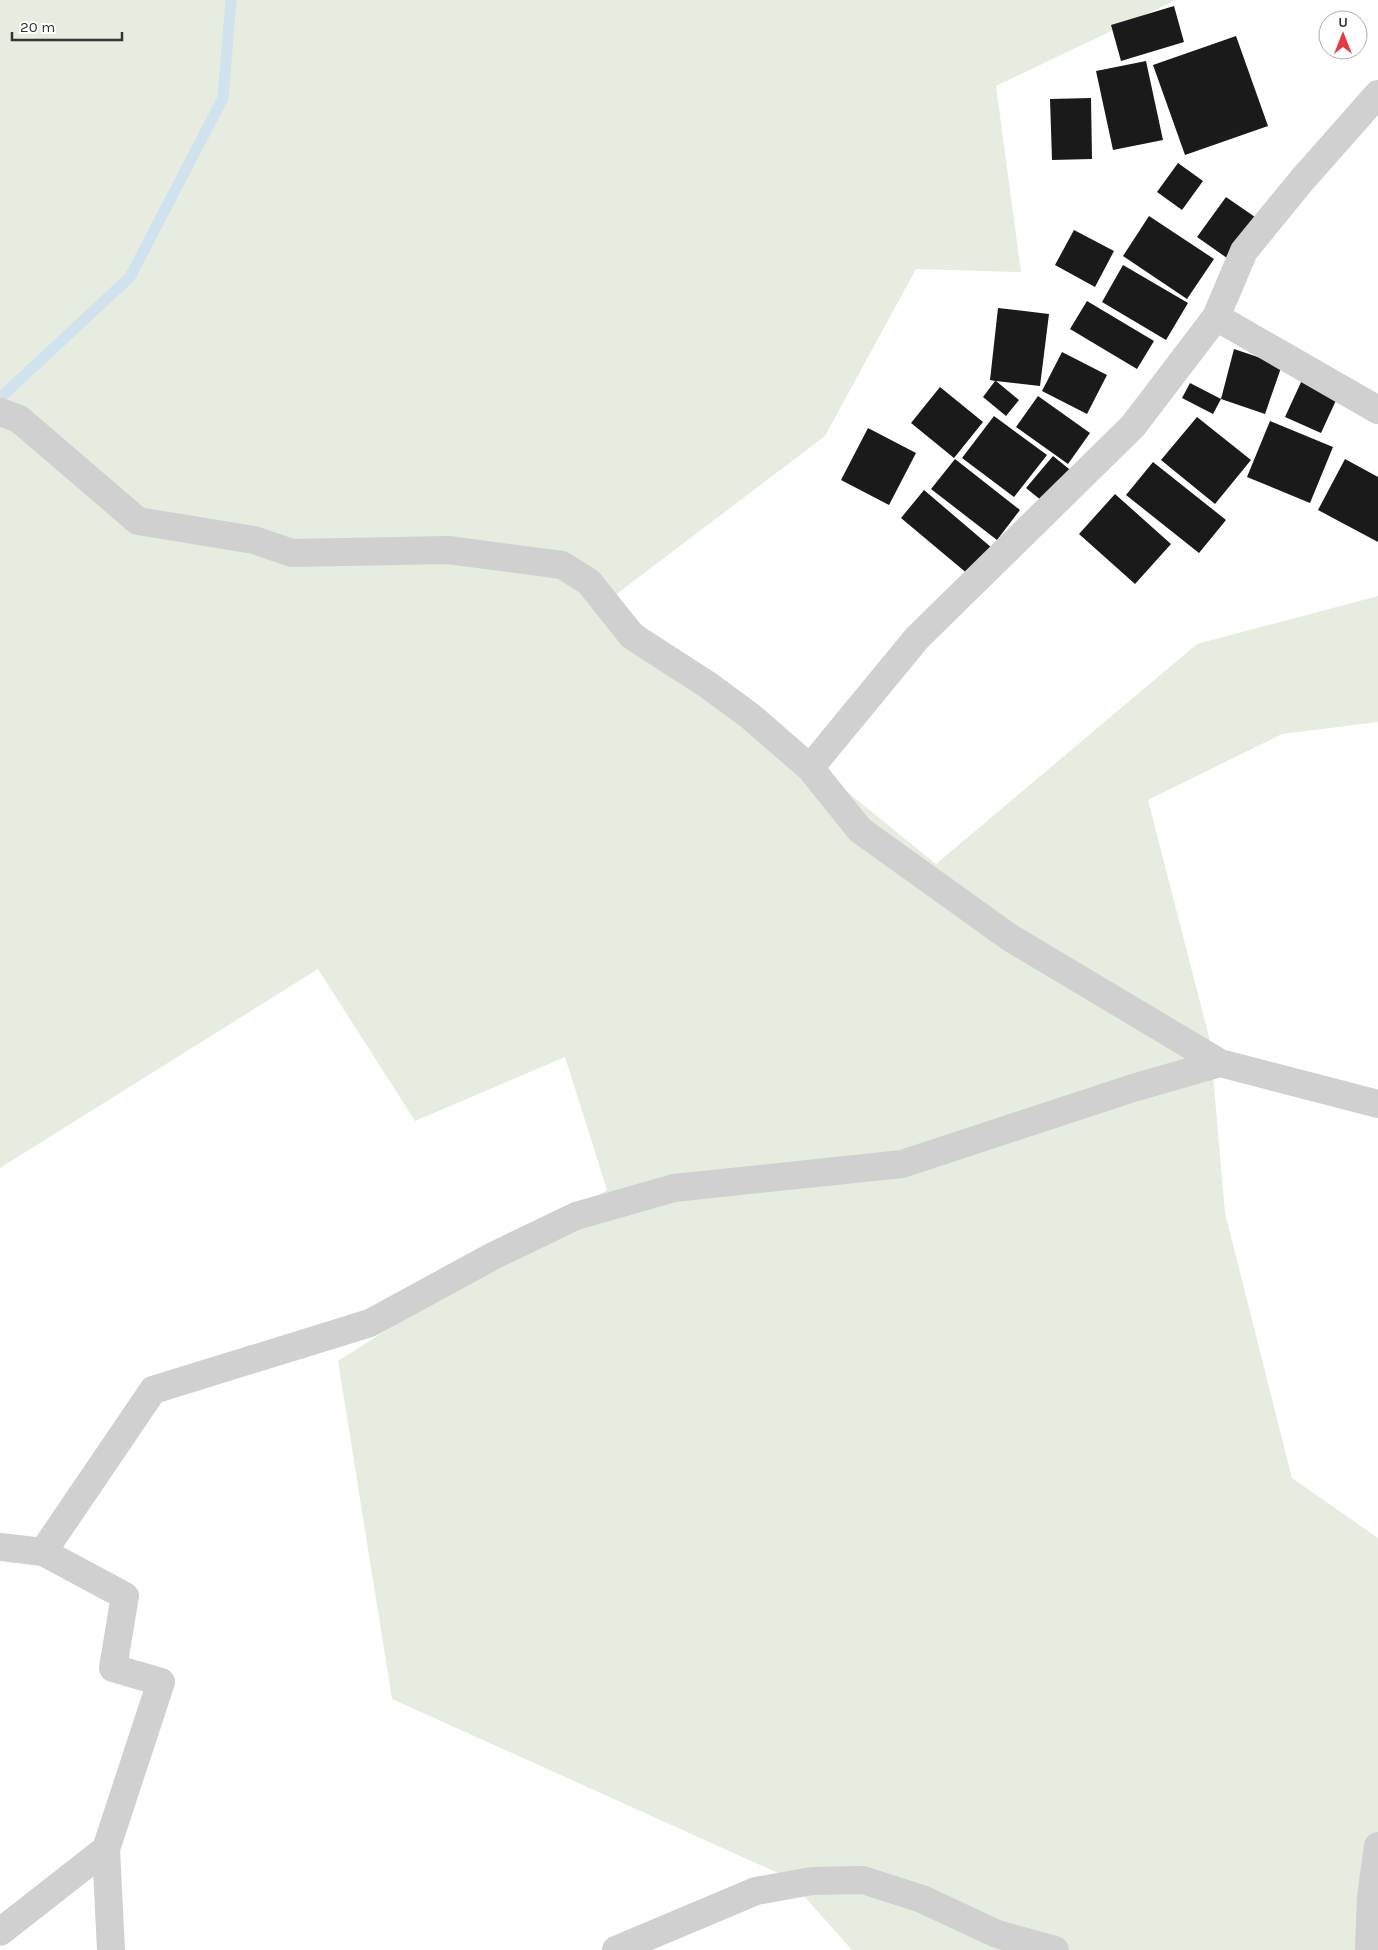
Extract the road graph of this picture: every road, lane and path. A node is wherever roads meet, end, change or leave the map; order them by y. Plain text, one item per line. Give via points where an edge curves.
1 (1378, 94) edge
2 (1216, 316) junction
3 (1378, 410) edge
4 (9, 416) edge
5 (810, 768) junction
6 (1220, 1063) junction
7 (1378, 1104) edge
8 (0, 1547) edge
9 (43, 1552) junction
10 (1378, 1846) edge
11 (106, 1848) junction
12 (0, 1932) edge
13 (111, 1950) edge
14 (616, 1950) edge
15 (1055, 1950) edge
16 (1369, 1950) edge

1 - 2 street via 1244,251
2 - 3 street
2 - 5 street via 1134,426 917,638
4 - 5 street via 138,521 254,540 292,553 448,550 562,565 589,582 632,636 750,716
5 - 6 street via 860,830 1009,937
6 - 7 street
6 - 9 street via 1133,1088 902,1164 674,1188 576,1216 493,1256 370,1323 153,1390
8 - 9 street
9 - 11 street via 125,1596 113,1668 161,1682
10 - 16 street via 1371,1897
11 - 12 street
11 - 13 street
14 - 15 street via 756,1891 812,1881 864,1880 922,1899 997,1934

